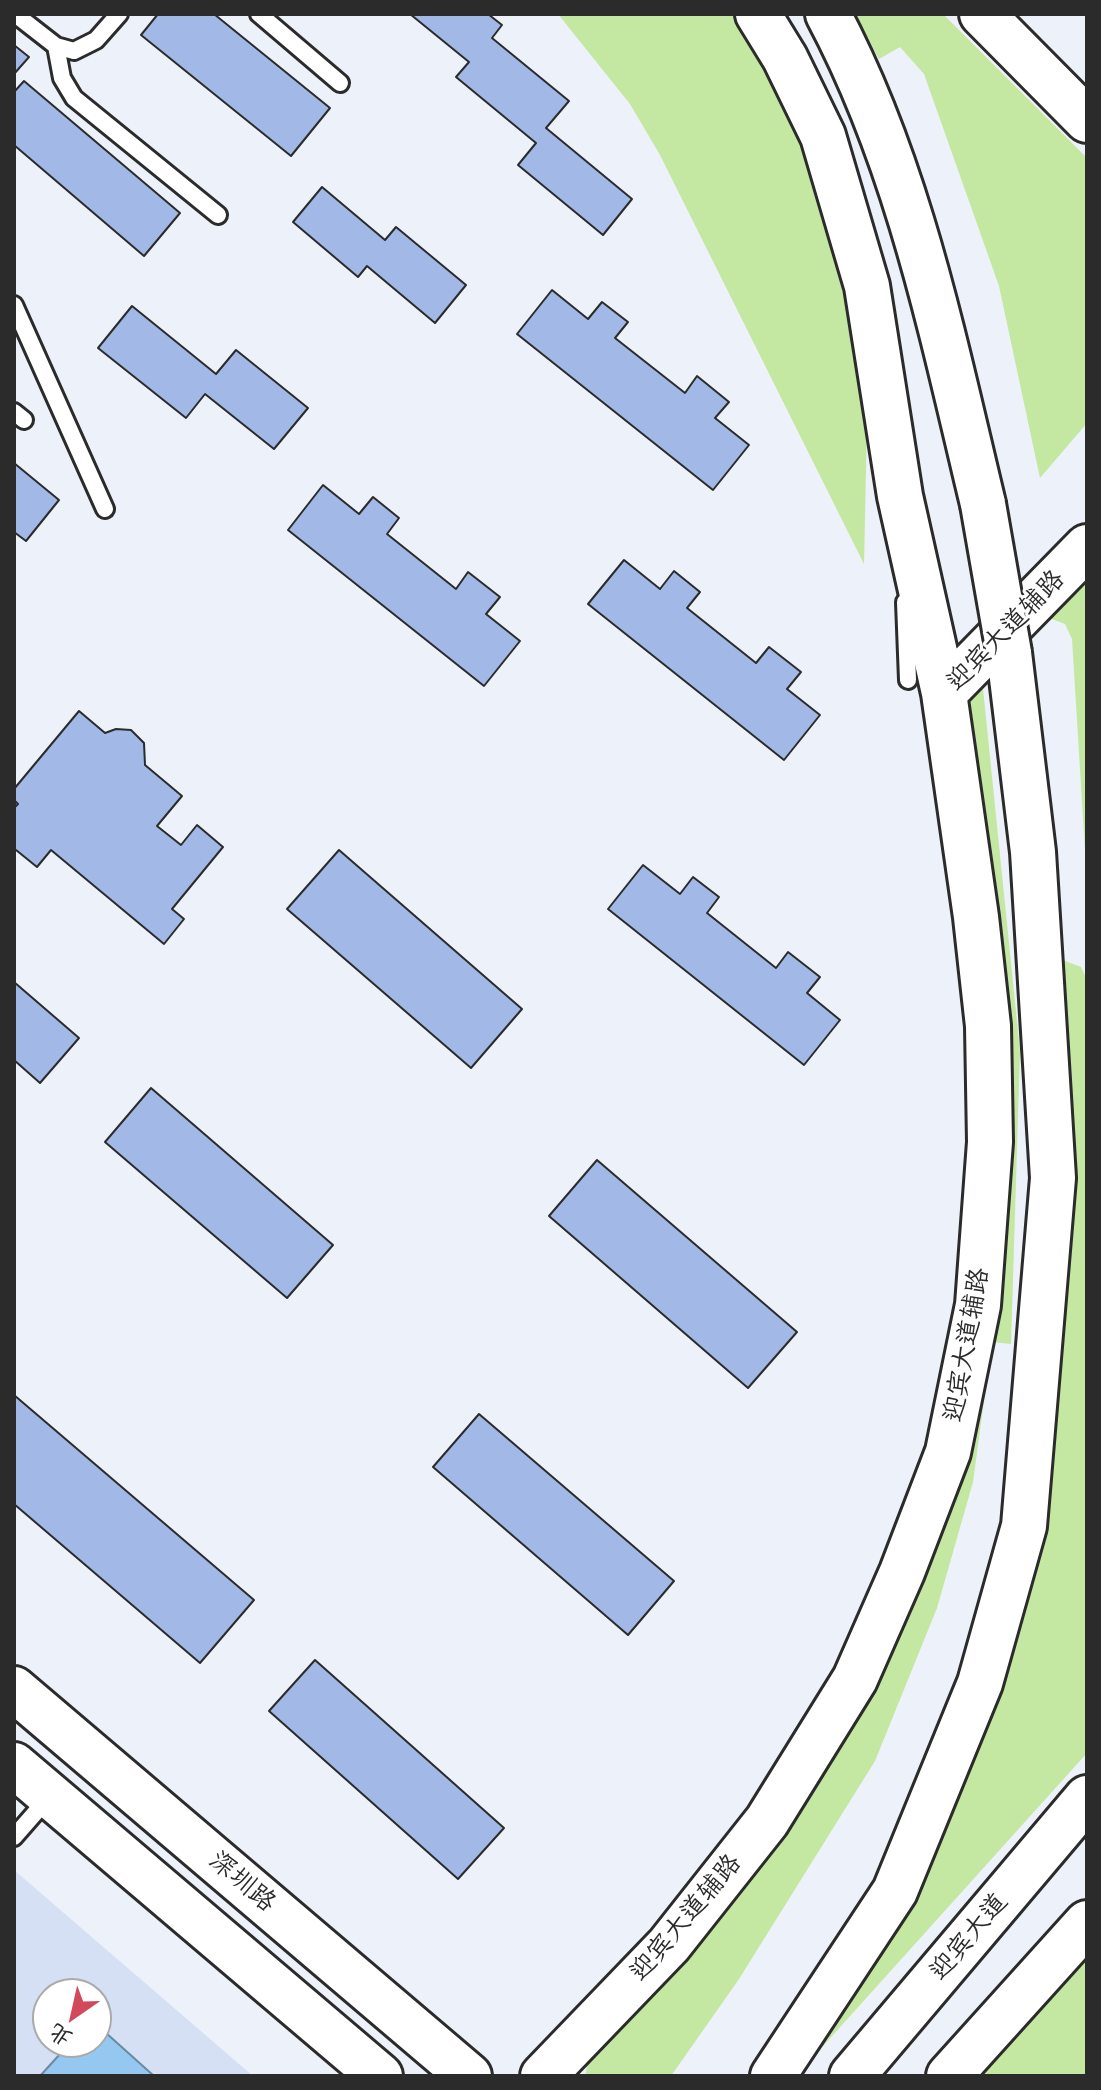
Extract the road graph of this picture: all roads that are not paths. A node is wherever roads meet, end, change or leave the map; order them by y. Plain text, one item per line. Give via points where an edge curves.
1 (15, 14) edge
2 (119, 14) edge
3 (259, 14) edge
4 (758, 14) edge
5 (828, 14) edge
6 (982, 14) edge
7 (56, 46) junction
8 (340, 83) dead end
9 (1087, 120) edge
10 (218, 215) dead end
11 (14, 305) edge
12 (105, 509) dead end
13 (1087, 547) edge
14 (926, 686) junction
15 (14, 1689) edge
16 (14, 1765) edge
17 (50, 1795) junction
18 (1087, 1798) edge
19 (14, 1837) edge
20 (1087, 1923) edge
21 (380, 2076) edge
22 (469, 2076) edge
23 (543, 2076) edge
24 (773, 2076) edge
25 (852, 2076) edge
26 (949, 2076) edge

1 - 7 lane
2 - 7 lane via 85,46 74,51
3 - 8 lane
4 - 14 main road via 823,136 867,286
5 - 24 main road, bridge via 856,66 922,251 983,504 1009,653 1033,852 1053,1178 1024,1526 980,1683 895,1891
6 - 9 main road
7 - 10 lane via 62,78 74,98
11 - 12 lane
13 - 14 main road, 迎宾大道辅路
14 - 23 main road, 迎宾大道辅路 via 976,917 988,1026 990,1142 978,1305 948,1452 855,1679 767,1821 669,1945
15 - 22 main road, 深圳路
16 - 17 main road
17 - 19 lane
17 - 21 main road
18 - 25 main road, 迎宾大道
20 - 26 main road

